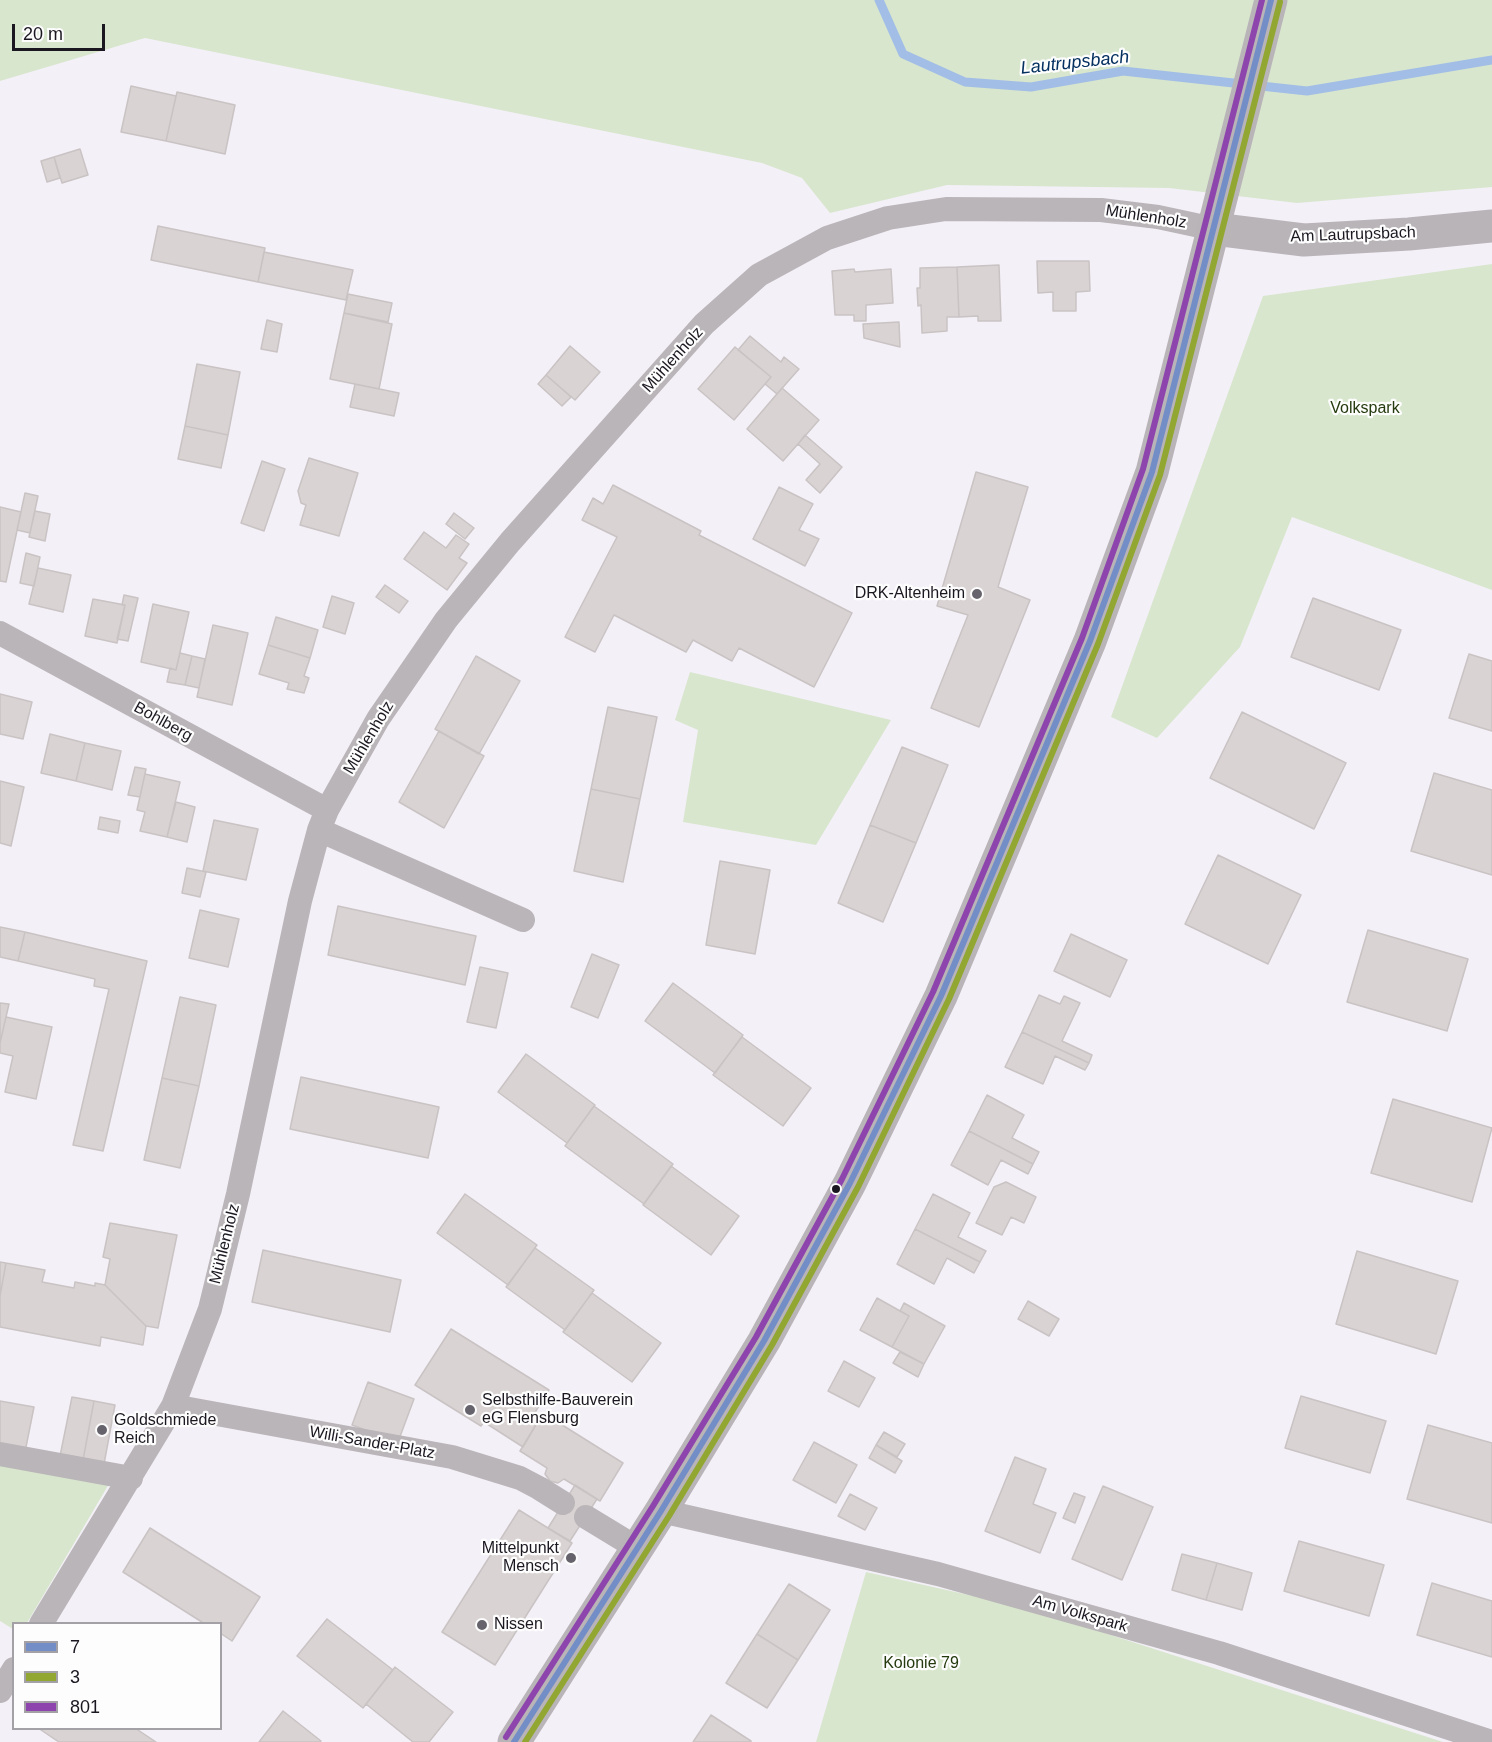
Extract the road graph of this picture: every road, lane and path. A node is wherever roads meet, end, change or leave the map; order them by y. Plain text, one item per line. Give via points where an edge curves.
1 (1271, 0) edge
2 (1492, 226) edge
3 (1214, 229) junction
4 (0, 633) edge
5 (323, 820) junction
6 (523, 920) dead end
7 (173, 1406) junction
8 (0, 1454) edge
9 (131, 1478) junction
10 (563, 1503) dead end
11 (661, 1511) junction
12 (586, 1517) dead end
13 (637, 1548) junction
14 (42, 1622) edge
15 (12, 1672) edge
16 (0, 1691) edge
17 (514, 1742) edge
18 (1492, 1742) edge

1 - 3 main road
2 - 3 main road, Am Lautrupsbach via 1304,240
3 - 5 street, Mühlenholz via 1101,210 946,209 888,218 827,238 759,274 704,324 510,542 446,620 378,719
3 - 11 main road via 1152,472 1090,641 941,996 850,1183 764,1341
4 - 5 street, Bohlberg
5 - 6 street
5 - 7 street, Mühlenholz via 300,901 210,1309
7 - 9 street, Mühlenholz
7 - 10 street, Willi-Sander-Platz via 452,1458 519,1478
8 - 9 street
9 - 14 street, Mühlenholz
11 - 13 main road
11 - 18 street, Am Volkspark via 938,1574 1219,1653
12 - 13 street
13 - 17 main road
15 - 16 street

